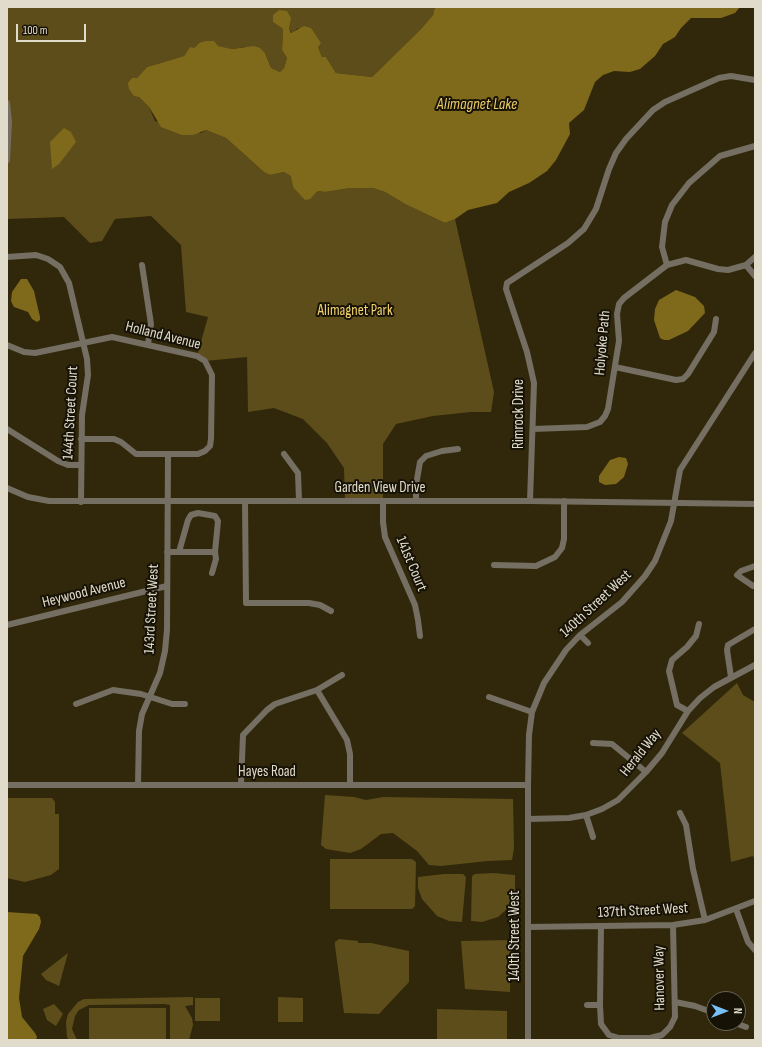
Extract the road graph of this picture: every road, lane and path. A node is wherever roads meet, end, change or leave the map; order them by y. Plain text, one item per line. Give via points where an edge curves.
1 (755, 80) edge
2 (7, 103) edge
3 (755, 146) edge
4 (7, 160) edge
5 (7, 257) edge
6 (755, 257) edge
7 (142, 265) dead end
8 (667, 265) junction
9 (746, 266) junction
10 (755, 276) edge
11 (716, 319) dead end
12 (83, 342) junction
13 (148, 344) junction
14 (7, 345) edge
15 (755, 353) edge
16 (615, 367) junction
17 (7, 429) edge
18 (533, 429) junction
19 (81, 439) junction
20 (458, 449) dead end
21 (168, 454) junction
22 (284, 454) dead end
23 (81, 465) junction
24 (7, 488) edge
25 (245, 501) junction
26 (300, 501) junction
27 (383, 501) junction
28 (416, 501) junction
29 (530, 501) junction
30 (81, 502) junction
31 (167, 502) junction
32 (564, 502) junction
33 (673, 503) junction
34 (755, 504) edge
35 (167, 552) junction
36 (179, 552) junction
37 (215, 552) junction
38 (494, 565) dead end
39 (755, 566) edge
40 (212, 573) dead end
41 (755, 585) edge
42 (167, 586) junction
43 (331, 611) dead end
44 (699, 624) dead end
45 (7, 625) edge
46 (755, 629) edge
47 (580, 634) junction
48 (420, 636) dead end
49 (588, 643) dead end
50 (755, 665) edge
51 (342, 675) dead end
52 (731, 677) junction
53 (318, 690) junction
54 (150, 696) junction
55 (489, 697) dead end
56 (76, 704) dead end
57 (185, 704) dead end
58 (688, 711) junction
59 (532, 712) junction
60 (592, 743) dead end
61 (646, 772) junction
62 (241, 784) junction
63 (7, 785) edge
64 (138, 785) junction
65 (350, 785) junction
66 (528, 785) junction
67 (680, 813) dead end
68 (586, 815) junction
69 (528, 819) junction
70 (592, 837) dead end
71 (755, 900) edge
72 (736, 909) junction
73 (706, 920) junction
74 (673, 925) junction
75 (601, 926) junction
76 (528, 927) junction
77 (755, 950) edge
78 (674, 1002) junction
79 (600, 1004) junction
80 (587, 1005) dead end
81 (706, 1010) edge
82 (528, 1040) edge

1 - 18 street, Rimrock Drive via 731,76 719,78 653,110 616,153 596,209 584,229 568,243 507,283 506,289 527,352 534,383
2 - 4 street
3 - 8 street via 720,156 689,183 672,205 664,222 662,247
5 - 12 street, 144th Street Court via 36,254 60,267 69,284
6 - 9 street
7 - 13 street via 151,324
8 - 9 street, Holyoke Path via 686,260 728,270
8 - 16 street, Holyoke Path via 619,304 619,341
9 - 10 street
11 - 16 street via 714,332 683,379 676,380
12 - 13 street, Holland Avenue via 112,337
12 - 14 street, Holland Avenue via 35,353 24,352
12 - 19 street, 144th Street Court via 88,375
13 - 21 street, Holland Avenue via 200,357 212,375 210,446 198,454
15 - 33 street, 140th Street West via 680,470
16 - 18 street, Holyoke Path via 608,409 600,422 587,427
17 - 23 street via 58,461 68,465
18 - 29 street, Rimrock Drive
19 - 21 street, Holland Avenue via 114,439 136,454
19 - 23 street, 144th Street Court
20 - 28 street via 426,456 420,462
21 - 31 street, 143rd Street West
22 - 26 street via 298,473
23 - 30 street, 144th Street Court
24 - 30 street, Garden View Drive via 28,497 49,501
25 - 26 street, Garden View Drive
25 - 31 street, Garden View Drive
25 - 43 street via 246,603 309,603
26 - 27 street, Garden View Drive
27 - 28 street, Garden View Drive
27 - 48 street, 141st Court via 385,537 415,605
28 - 29 street, Garden View Drive
29 - 32 street, Garden View Drive
30 - 31 street, Garden View Drive
31 - 35 street, 143rd Street West
32 - 33 street, Garden View Drive
32 - 38 street via 564,539 562,548 554,557 536,566
33 - 34 street, Garden View Drive
33 - 47 street, 140th Street West via 671,521 664,541 645,576 622,602
35 - 36 street
35 - 42 street, 143rd Street West
36 - 37 street
36 - 37 street via 188,520 191,515 198,514 215,516 218,521
37 - 40 street
39 - 41 street via 737,575
42 - 45 street, Heywood Avenue
42 - 54 street, 143rd Street West via 165,651 160,673
44 - 58 street via 696,636 688,647 672,660 669,671 677,705
46 - 52 street via 728,645
47 - 49 street
47 - 59 street, 140th Street West via 554,666
50 - 52 street, Herald Way
51 - 53 street
52 - 58 street, Herald Way via 714,687
53 - 62 street via 275,704 242,735
53 - 65 street via 348,740
54 - 56 street via 113,690
54 - 57 street via 172,704
54 - 64 street, 143rd Street West via 142,714 139,731
55 - 59 street
58 - 61 street, Herald Way via 662,753
59 - 66 street, 140th Street West
60 - 61 street via 612,744
61 - 68 street, Herald Way via 618,800
62 - 64 street, Hayes Road
62 - 65 street, Hayes Road
63 - 64 street, Hayes Road
65 - 66 street, Hayes Road
66 - 69 street, 140th Street West
67 - 73 street via 686,825 693,869
68 - 69 street, Herald Way
68 - 70 street
69 - 76 street, 140th Street West
71 - 72 street, 137th Street West
72 - 73 street, 137th Street West
72 - 77 street via 748,942
73 - 74 street, 137th Street West
74 - 75 street, 137th Street West
74 - 78 street, Hanover Way
75 - 76 street, 137th Street West
75 - 79 street, Hanover Way
76 - 82 street, 140th Street West
78 - 79 street, Hanover Way via 675,1016 670,1027 662,1034 650,1038 619,1038 610,1035 601,1024
78 - 81 street
79 - 80 street

